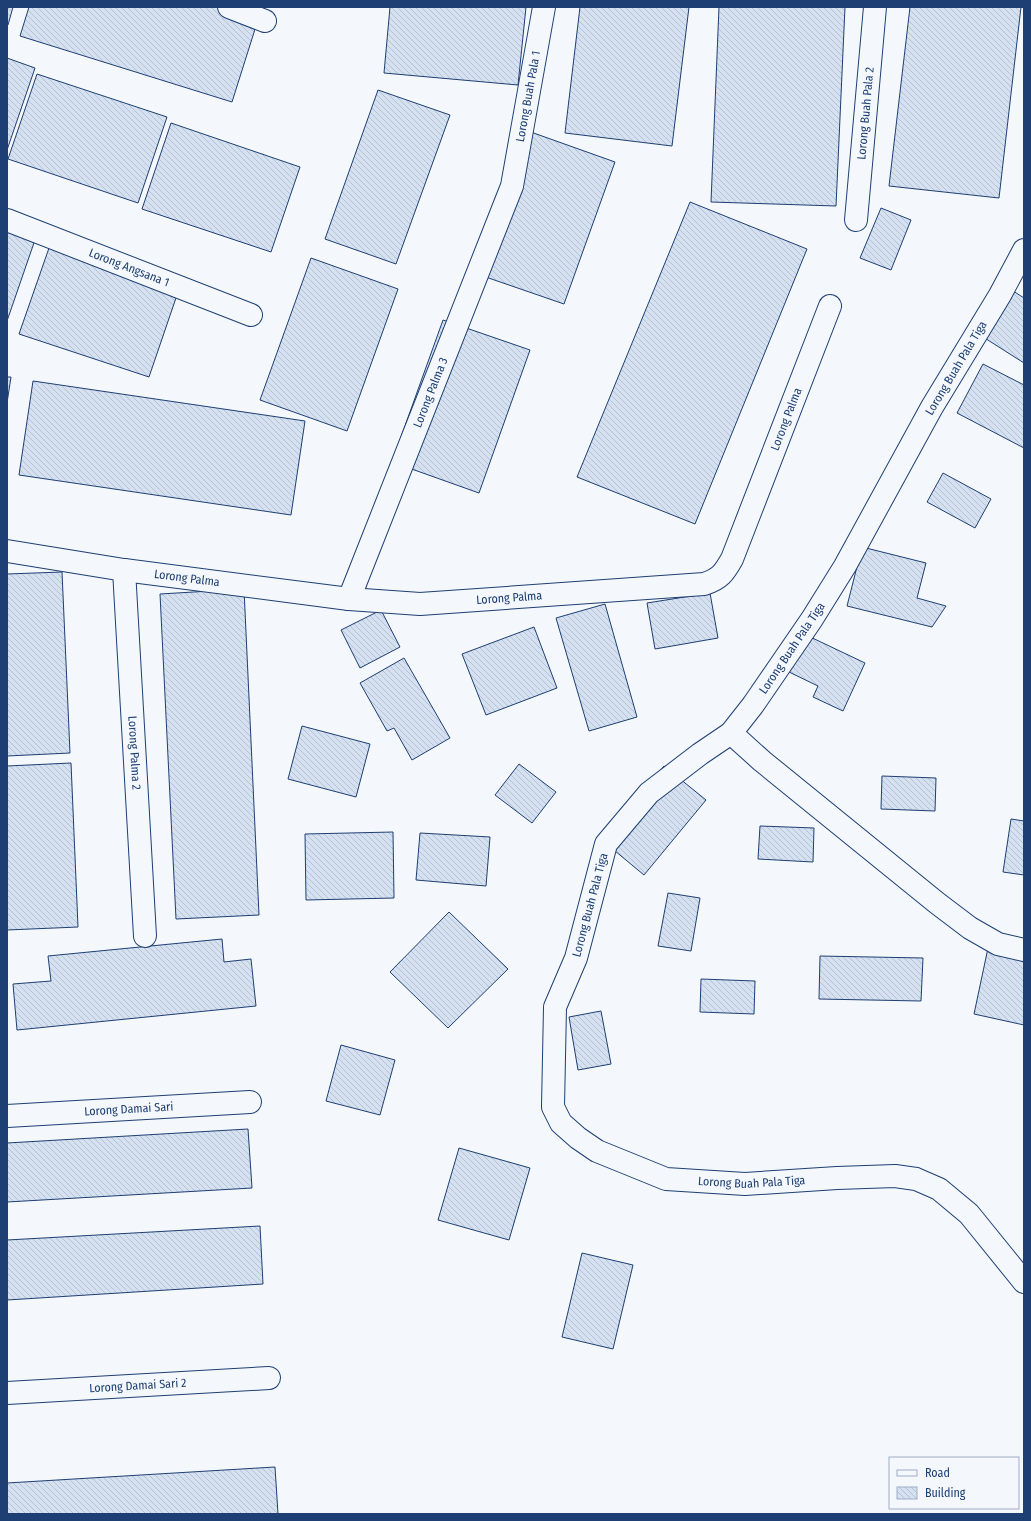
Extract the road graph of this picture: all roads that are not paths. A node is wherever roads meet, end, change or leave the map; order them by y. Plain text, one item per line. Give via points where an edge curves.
1 (229, 7) edge
2 (544, 7) edge
3 (875, 7) edge
4 (265, 21) dead end
5 (512, 186) joint
6 (7, 220) edge
7 (856, 220) dead end
8 (1024, 250) edge
9 (830, 306) dead end
10 (251, 315) dead end
11 (7, 551) edge
12 (124, 570) junction
13 (350, 599) junction
14 (731, 733) junction
15 (145, 936) dead end
16 (1024, 950) edge
17 (250, 1102) dead end
18 (7, 1116) edge
19 (1024, 1282) edge
20 (269, 1378) dead end
21 (7, 1393) edge

1 - 4 street
2 - 5 street, Lorong Buah Pala 1
3 - 7 street, Lorong Buah Pala 2
5 - 13 street, Lorong Palma 3
6 - 10 street, Lorong Angsana 1
8 - 14 street, Lorong Buah Pala Tiga via 1000,295 932,407 845,566 812,619
9 - 13 street, Lorong Palma via 732,559 716,580 704,584 420,604
11 - 12 street, Lorong Palma
12 - 13 street, Lorong Palma
12 - 15 street, Lorong Palma 2
14 - 16 street via 762,761 970,928 998,944
14 - 19 street, Lorong Buah Pala Tiga via 649,793 606,844 576,958 555,1007 553,1107 561,1123 597,1151 666,1179 745,1184 895,1176 916,1179 940,1189 969,1214
17 - 18 street, Lorong Damai Sari
20 - 21 street, Lorong Damai Sari 2

